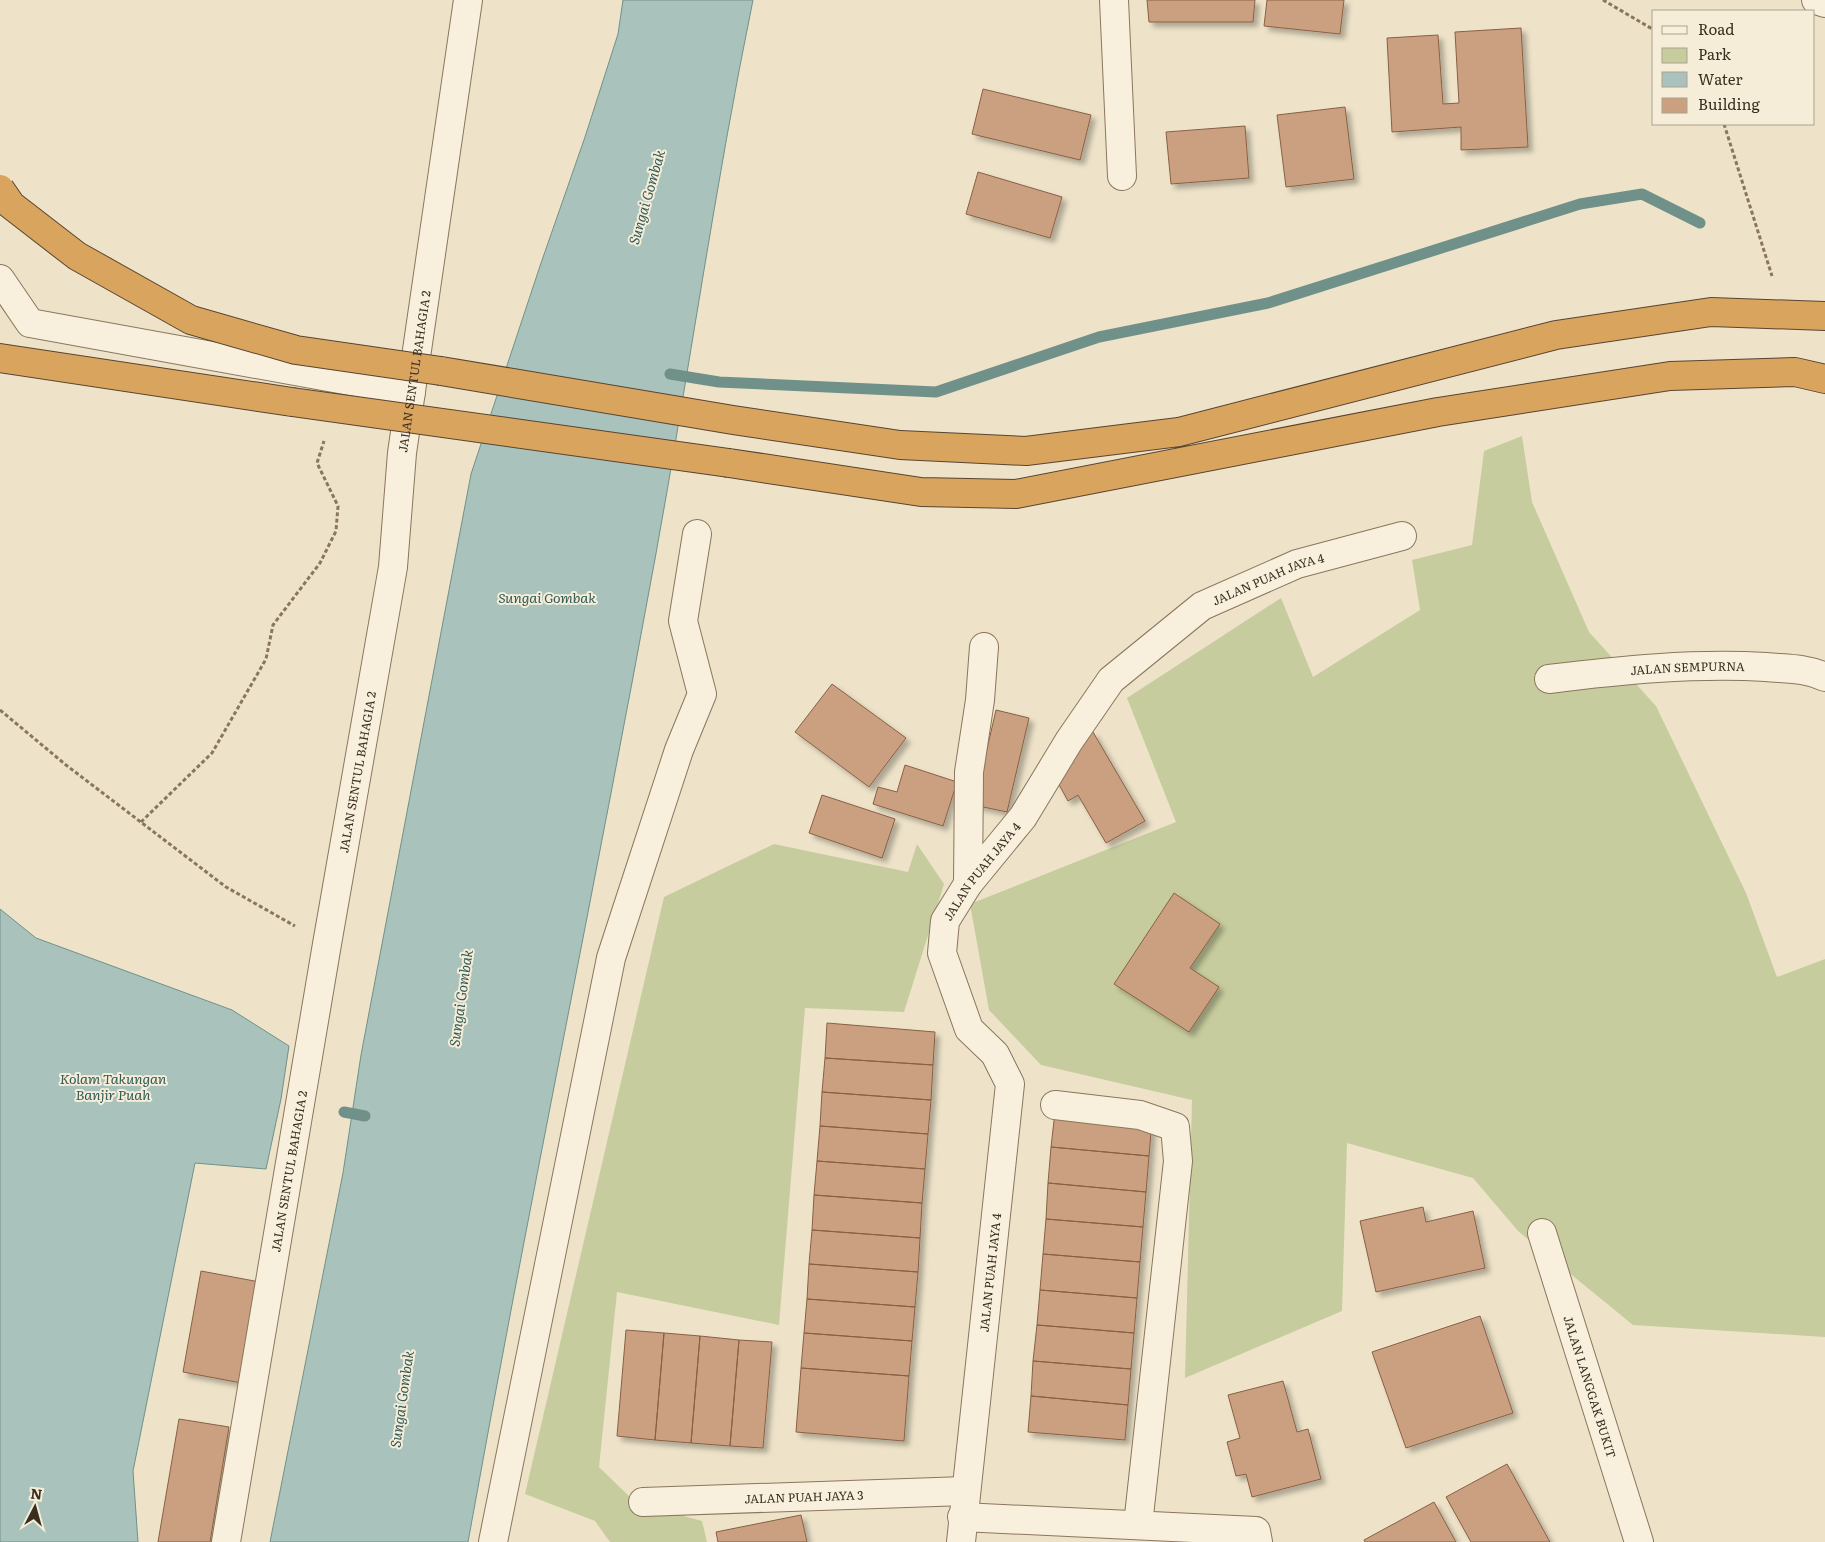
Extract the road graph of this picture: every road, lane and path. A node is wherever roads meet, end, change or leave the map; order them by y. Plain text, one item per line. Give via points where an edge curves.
1 (468, 0) edge
2 (1114, 0) edge
3 (1604, 0) edge
4 (1816, 0) edge
5 (1825, 3) edge
6 (1652, 29) edge
7 (1724, 125) edge
8 (1122, 176) dead end
9 (0, 189) edge
10 (1772, 276) dead end
11 (0, 279) edge
12 (1825, 316) edge
13 (0, 358) edge
14 (1825, 380) edge
15 (411, 392) junction
16 (326, 435) dead end
17 (697, 534) dead end
18 (1402, 536) dead end
19 (984, 647) dead end
20 (1825, 677) edge
21 (1549, 679) dead end
22 (0, 710) edge
23 (141, 822) junction
24 (968, 884) junction
25 (327, 944) junction
26 (1055, 1105) dead end
27 (1542, 1232) dead end
28 (643, 1502) dead end
29 (963, 1517) edge
30 (1138, 1525) junction
31 (1257, 1536) edge
32 (226, 1542) edge
33 (493, 1542) edge
34 (1639, 1542) edge

1 - 15 street, JALAN SENTUL BAHAGIA 2
2 - 8 street
3 - 6 path
4 - 5 street
7 - 10 path
9 - 12 highway, bridge via 11,205 77,256 191,320 296,350 900,445 1026,451 1179,432 1556,335 1711,312
11 - 15 street via 30,323
13 - 14 highway, bridge via 921,492 1016,494 1438,412 1670,376 1794,372
15 - 25 street, JALAN SENTUL BAHAGIA 2 via 402,453 393,567
16 - 23 path via 317,463 338,506 336,531 320,563 273,625 266,659 212,753
17 - 33 street via 684,621 702,694 679,750 611,958
18 - 24 street, JALAN PUAH JAYA 4 via 1297,564 1202,606 1111,680 1023,817
19 - 24 street via 970,772
20 - 21 street, JALAN SEMPURNA via 1810,670 1716,664 1609,671
22 - 23 path
23 - 25 path via 226,887
24 - 29 street, JALAN PUAH JAYA 4 via 945,921 942,953 968,1029 995,1054 1010,1084
25 - 32 street, JALAN SENTUL BAHAGIA 2
26 - 30 street via 1140,1115 1175,1127 1178,1161
27 - 34 street, JALAN LANGGAK BUKIT
28 - 29 street, JALAN PUAH JAYA 3
29 - 30 street, JALAN PUAH JAYA 3
30 - 31 street, JALAN PUAH JAYA 3

